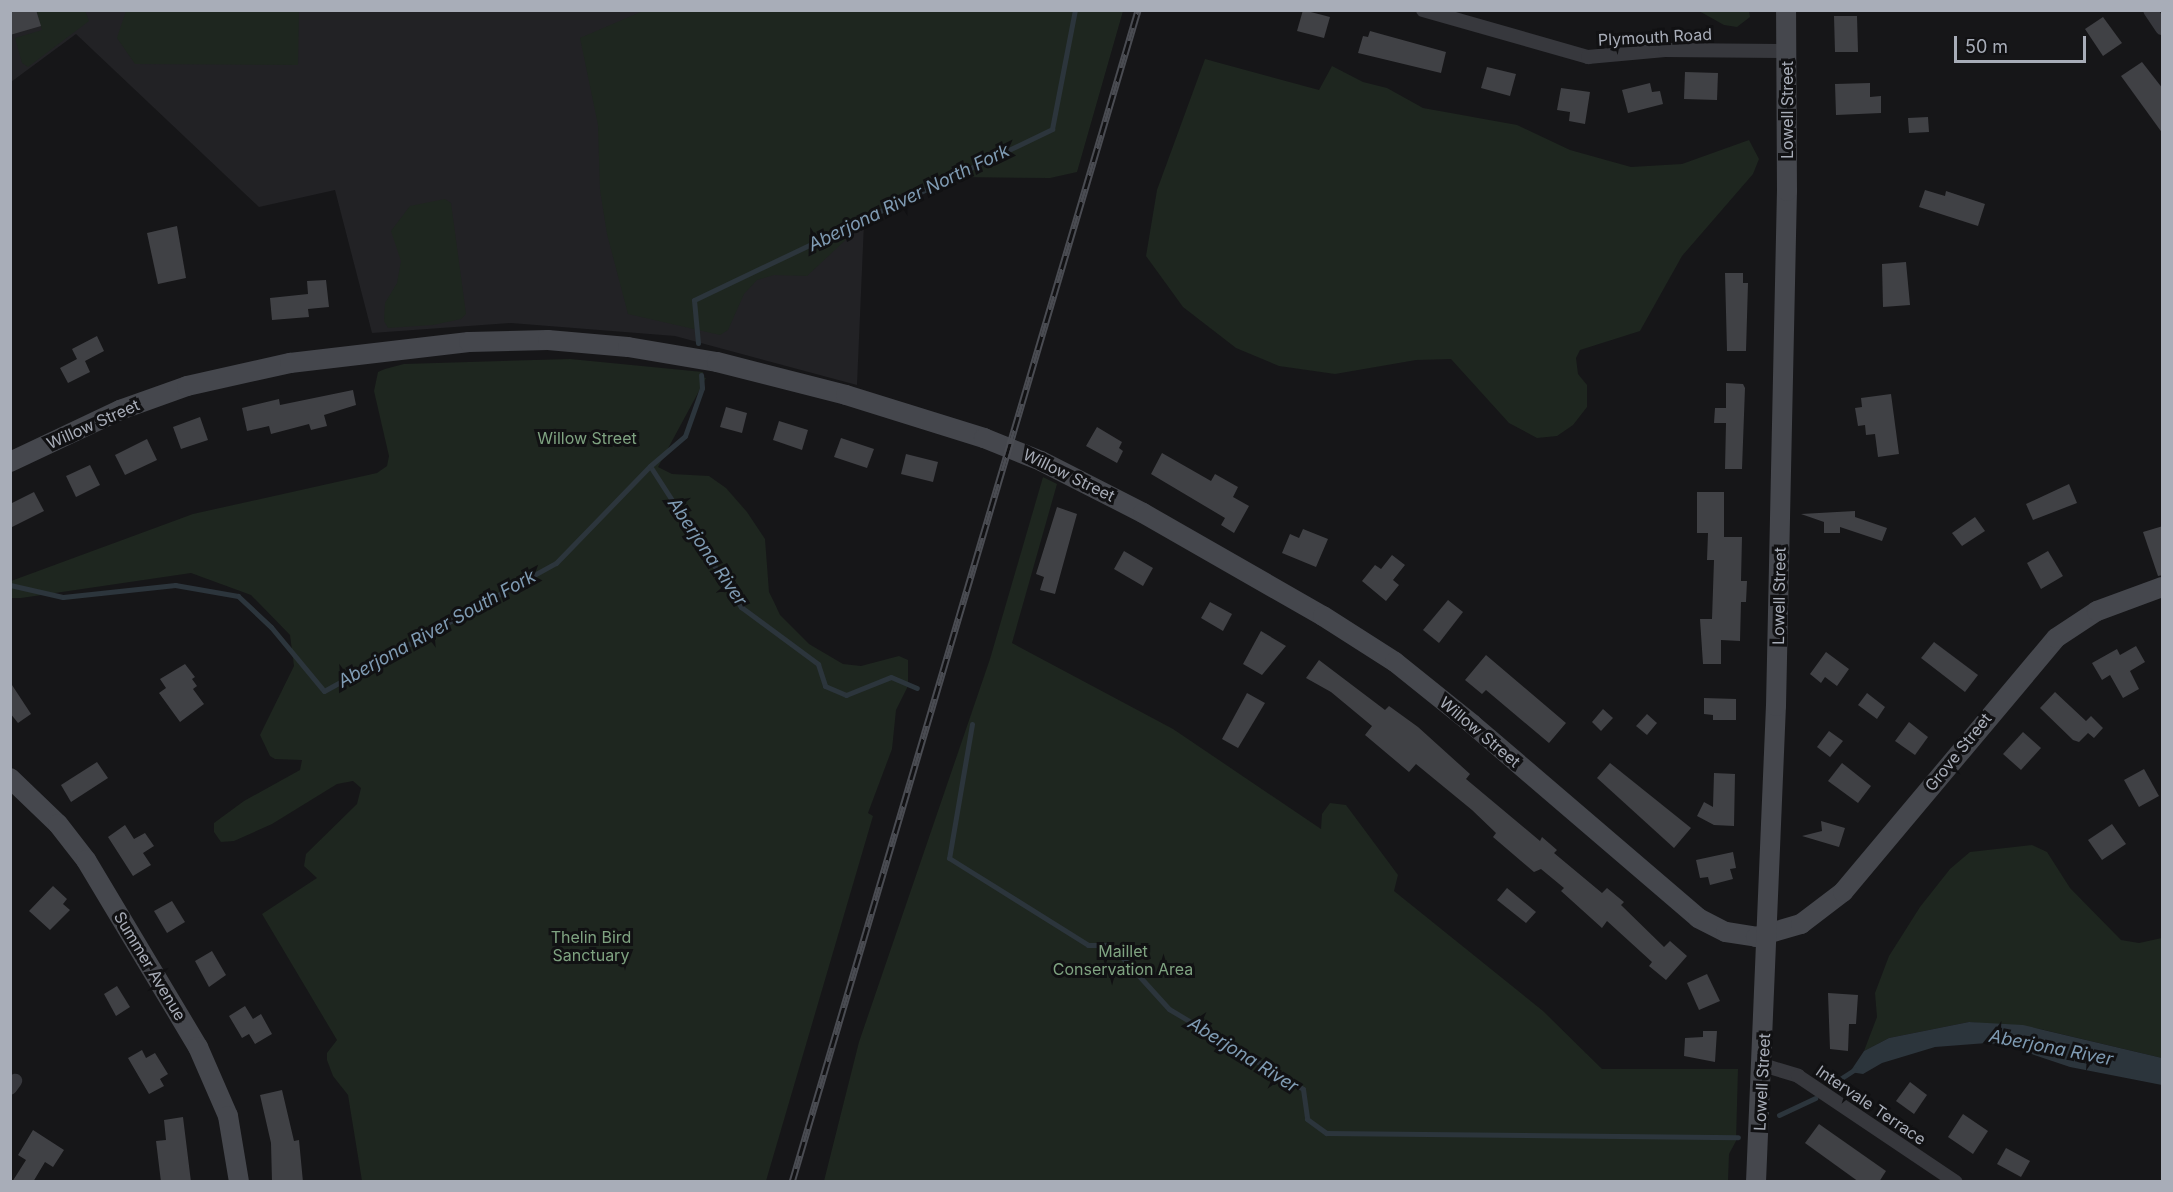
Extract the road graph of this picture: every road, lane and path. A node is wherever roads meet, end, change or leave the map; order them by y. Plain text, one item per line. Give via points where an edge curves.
1 (1423, 10) edge
2 (1786, 10) edge
3 (2150, 10) edge
4 (2163, 28) edge
5 (1787, 51) junction
6 (10, 462) edge
7 (2163, 587) edge
8 (10, 778) edge
9 (1768, 937) junction
10 (1763, 1065) junction
11 (239, 1182) edge
12 (1756, 1182) edge
13 (1956, 1182) edge

1 - 5 street, Plymouth Road via 1588,57 1665,50
2 - 5 main road, Lowell Street
3 - 4 street
5 - 9 main road, Lowell Street via 1784,338
6 - 9 main road, Willow Street via 120,410 187,386 290,363 469,342 548,340 628,347 717,362 815,387 1010,447 1172,529 1395,662 1698,918 1726,932
7 - 9 main road, Grove Street via 2097,611 2056,638 1843,892 1810,919
8 - 11 main road, Summer Avenue via 58,824 86,860 198,1047 228,1116
9 - 10 main road, Lowell Street
10 - 12 main road, Lowell Street
10 - 13 street, Intervale Terrace via 1798,1076

